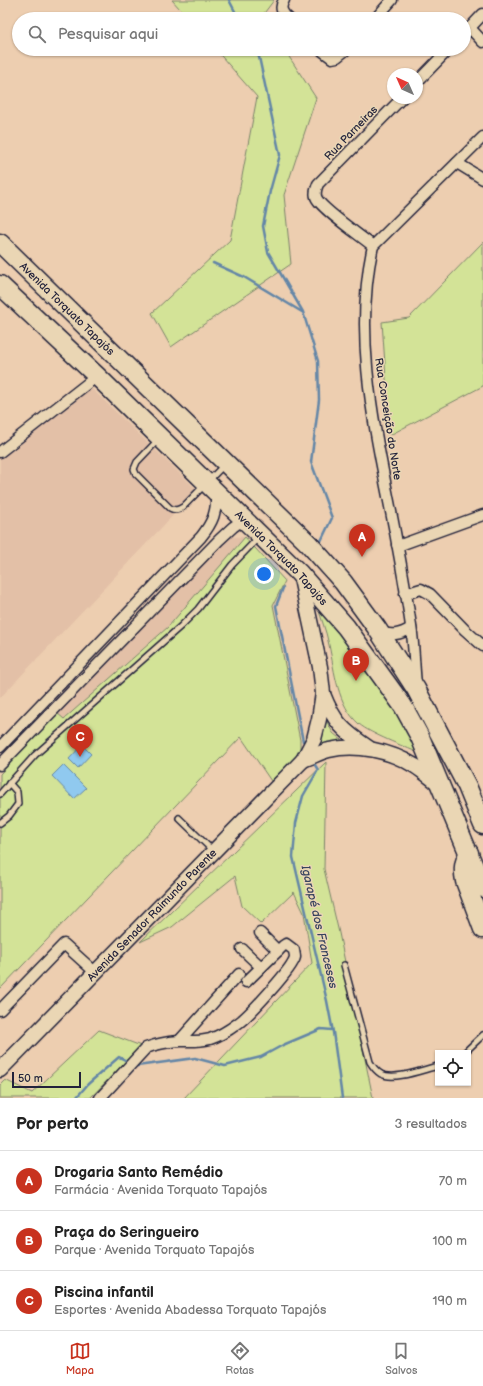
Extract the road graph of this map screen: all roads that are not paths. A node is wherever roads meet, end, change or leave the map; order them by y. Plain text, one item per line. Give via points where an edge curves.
1 (392, 0) edge
2 (284, 1) edge
3 (282, 12) edge
4 (381, 12) edge
5 (483, 14) edge
6 (471, 27) edge
7 (471, 34) edge
8 (483, 42) edge
9 (329, 56) edge
10 (338, 56) edge
11 (442, 56) edge
12 (423, 76) edge
13 (396, 104) edge
14 (483, 136) edge
15 (457, 163) junction
16 (483, 179) edge
17 (0, 243) edge
18 (373, 246) junction
19 (0, 285) edge
20 (97, 376) junction
21 (161, 438) junction
22 (0, 452) edge
23 (226, 463) junction
24 (212, 487) junction
25 (483, 515) edge
26 (244, 519) junction
27 (260, 536) junction
28 (397, 545) junction
29 (299, 573) junction
30 (159, 581) junction
31 (170, 590) junction
32 (406, 594) junction
33 (411, 628) junction
34 (379, 632) junction
35 (483, 646) edge
36 (84, 659) junction
37 (94, 669) junction
38 (416, 689) junction
39 (322, 693) junction
40 (3, 744) edge
41 (16, 749) junction
42 (371, 750) junction
43 (304, 760) junction
44 (0, 765) edge
45 (10, 783) junction
46 (440, 784) junction
47 (0, 794) edge
48 (179, 818) dead end
49 (0, 823) edge
50 (483, 825) edge
51 (214, 852) junction
52 (469, 853) junction
53 (483, 888) edge
54 (483, 929) edge
55 (260, 933) dead end
56 (242, 949) dead end
57 (278, 951) junction
58 (344, 965) dead end
59 (261, 967) junction
60 (96, 973) junction
61 (239, 974) dead end
62 (246, 982) dead end
63 (0, 1010) edge
64 (483, 1035) edge
65 (179, 1041) junction
66 (467, 1050) edge
67 (1, 1066) edge
68 (435, 1067) edge
69 (100, 1098) edge

1 - 4 street
2 - 3 street
5 - 6 street
7 - 8 street
9 - 10 street
11 - 12 street
13 - 18 street, Rua Parneiras via 318,184 315,192 321,204
14 - 15 street
15 - 16 street
15 - 18 street
17 - 23 highway, Avenida Torquato Tapajós
18 - 28 street, Rua Conceição do Norte via 367,270 366,364
19 - 20 highway, Avenida Torquato Tapajós
20 - 21 highway, Avenida Torquato Tapajós
20 - 22 street
21 - 24 highway, Avenida Torquato Tapajós
21 - 24 lane via 137,462 134,469 170,508 173,510 183,507
23 - 24 lane
23 - 34 highway, Avenida Torquato Tapajós via 344,582
24 - 26 highway, Avenida Torquato Tapajós
24 - 30 street via 217,506 214,518 208,528
25 - 28 street
26 - 27 highway, Avenida Torquato Tapajós
26 - 31 street via 219,540
27 - 29 highway, Avenida Torquato Tapajós
27 - 45 lane via 232,564 198,609 181,626 34,755
28 - 32 street, Rua Conceição do Norte
29 - 39 street, Avenida Senador Raimundo Parente via 320,667
29 - 46 highway, Avenida Torquato Tapajós via 346,627 403,706 420,737
30 - 31 street
30 - 36 street
31 - 37 street
32 - 33 street, Rua Conceição do Norte
32 - 35 street via 421,589 430,594
33 - 34 street via 400,634
33 - 38 street, Rua Conceição do Norte
34 - 38 highway, Avenida Torquato Tapajós
36 - 37 street
36 - 40 street
37 - 41 street
38 - 50 highway, Avenida Torquato Tapajós via 467,786
39 - 42 street via 336,722
39 - 43 street, Avenida Senador Raimundo Parente via 314,739
40 - 41 street
41 - 44 street
42 - 43 street, Avenida Senador Raimundo Parente via 350,747 328,750
42 - 46 street, Avenida Senador Raimundo Parente via 390,754 414,765
43 - 51 street, Avenida Senador Raimundo Parente
45 - 47 lane
45 - 49 lane via 17,792 18,804
46 - 52 highway, Avenida Torquato Tapajós
48 - 51 lane
51 - 60 street, Avenida Senador Raimundo Parente
52 - 53 highway, Avenida Torquato Tapajós
52 - 54 highway via 463,873
55 - 57 street
56 - 59 street
57 - 59 street
57 - 65 street via 286,944 290,946 295,957 292,964 267,995 238,1024 210,1039
58 - 68 lane via 370,1062 375,1069 389,1076
59 - 62 street
60 - 63 street via 64,944
60 - 67 street, Avenida Senador Raimundo Parente
61 - 65 street
64 - 66 lane
65 - 69 street via 146,1048

